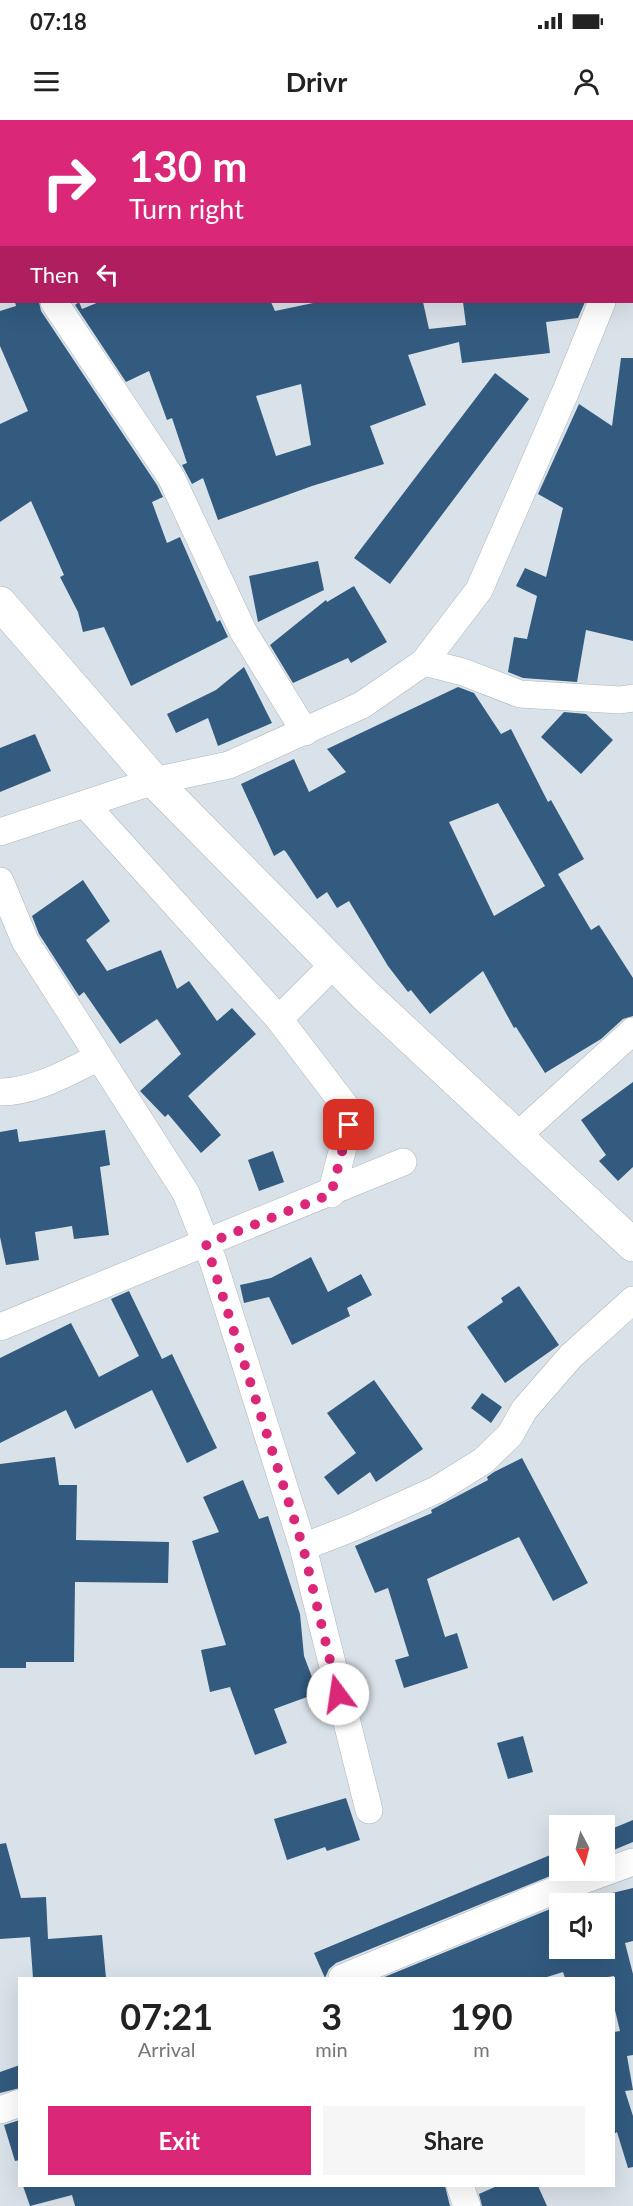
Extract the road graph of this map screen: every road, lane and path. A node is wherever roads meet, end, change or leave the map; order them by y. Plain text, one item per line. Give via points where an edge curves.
1 (602, 303) edge
2 (60, 304) edge
3 (1, 605) edge
4 (424, 662) junction
5 (633, 698) edge
6 (304, 732) junction
7 (154, 781) junction
8 (85, 804) junction
9 (0, 832) edge
10 (0, 881) edge
11 (334, 964) junction
12 (279, 1019) junction
13 (633, 1031) edge
14 (99, 1057) junction
15 (0, 1092) edge
16 (517, 1136) junction
17 (403, 1162) dead end
18 (331, 1194) junction
19 (206, 1244) junction
20 (633, 1245) edge
21 (633, 1300) edge
22 (0, 1328) edge
23 (303, 1547) junction
24 (369, 1810) dead end
25 (633, 1862) edge
26 (387, 1970) edge
27 (348, 1977) edge
28 (18, 2104) edge
29 (0, 2110) edge
30 (460, 2187) edge
31 (467, 2206) edge

1 - 4 street via 479,590
2 - 6 street via 171,477 243,631
3 - 7 main road
4 - 5 street via 520,694
4 - 6 street via 362,705
6 - 7 street via 229,765
7 - 8 street
7 - 11 main road
8 - 9 street
8 - 12 street
10 - 14 street via 26,941
11 - 12 street
11 - 16 main road
12 - 18 street via 346,1107 349,1125
13 - 16 street
14 - 15 street via 17,1092
14 - 19 street via 186,1193
16 - 20 main road
17 - 18 street
18 - 19 street
19 - 22 street
19 - 23 street
21 - 23 street via 572,1356 524,1410 510,1436 483,1461 429,1494
23 - 24 street
25 - 26 street via 553,1891
26 - 27 street
28 - 29 street
30 - 31 street

